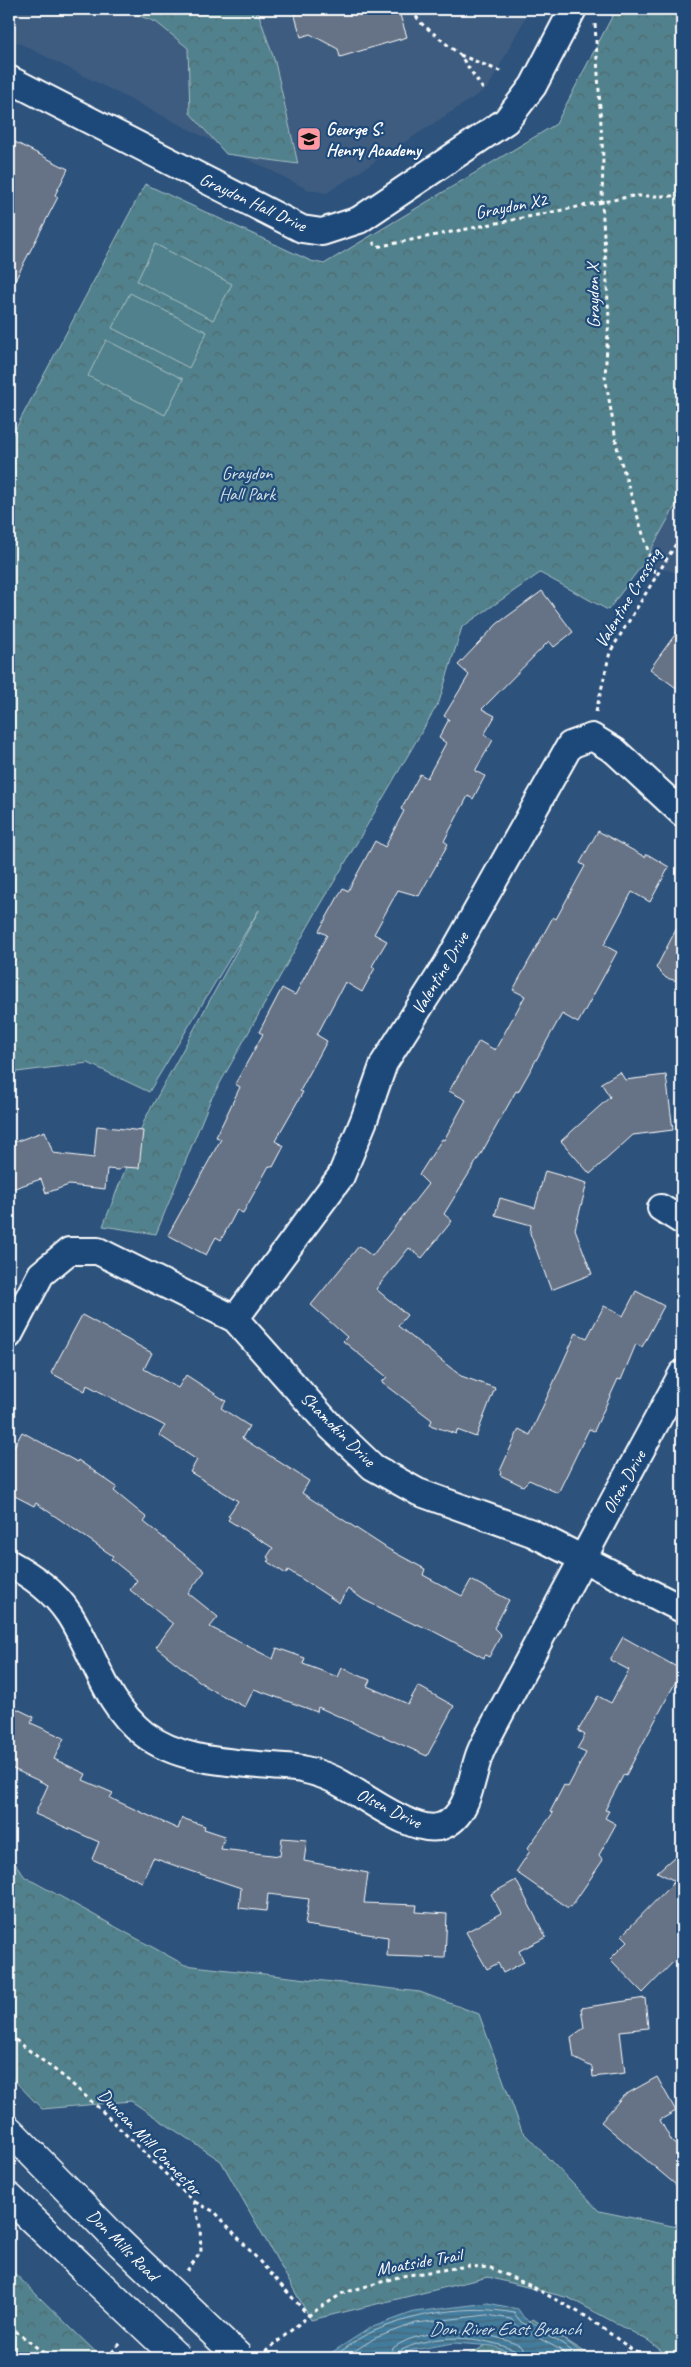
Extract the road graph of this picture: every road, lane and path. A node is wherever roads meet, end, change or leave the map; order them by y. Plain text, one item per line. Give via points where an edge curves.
1 (411, 10) dead end
2 (583, 13) edge
3 (460, 55) junction
4 (502, 72) dead end
5 (9, 79) edge
6 (484, 92) dead end
7 (682, 196) edge
8 (602, 203) junction
9 (359, 220) junction
10 (682, 534) edge
11 (656, 577) junction
12 (592, 737) junction
13 (682, 813) edge
14 (235, 1319) junction
15 (9, 1335) edge
16 (682, 1374) edge
17 (581, 1560) junction
18 (9, 1563) edge
19 (682, 1609) edge
20 (9, 2035) edge
21 (9, 2130) edge
22 (9, 2197) edge
23 (194, 2202) junction
24 (184, 2275) dead end
25 (309, 2316) junction
26 (9, 2326) edge
27 (126, 2338) dead end
28 (88, 2358) edge
29 (106, 2358) edge
30 (178, 2358) edge
31 (240, 2358) edge
32 (258, 2358) edge
33 (643, 2358) edge

1 - 3 path via 422,24
2 - 8 path, Graydon X via 596,32 603,158
2 - 9 street, Graydon Hall Drive via 506,121
3 - 4 path
3 - 6 path
5 - 9 street, Graydon Hall Drive via 302,229 322,232
7 - 8 path, Graydon X2 via 633,196
8 - 9 path, Graydon X2 via 376,247
8 - 11 path, Graydon X via 609,318 605,376 618,452
10 - 11 path, Valentine Crossing
11 - 12 path, Valentine Crossing via 610,652
12 - 13 street via 615,751
12 - 14 street, Valentine Drive via 570,745 447,964 384,1063 341,1176
14 - 15 street, Shamokin Drive via 98,1251 69,1250 41,1274
14 - 17 street, Shamokin Drive via 332,1428 373,1468 418,1492 532,1533
16 - 17 street, Olsen Drive
17 - 18 street, Olsen Drive via 480,1754 467,1797 457,1815 443,1826 426,1827 387,1811 339,1782 301,1769 216,1761 160,1744 122,1712 102,1680 68,1611 39,1581
17 - 19 street, Shamokin Drive
20 - 23 path, Duncan Mill Connector via 100,2109
21 - 31 main road, Don Mills Road, bridge
22 - 30 main road, bridge
23 - 24 path, Duncan Mill Connector via 200,2226 201,2252
23 - 25 path via 215,2212
25 - 32 path, Moatside Trail
25 - 33 path, Moatside Trail via 344,2293 371,2284 468,2266 490,2268 589,2318
26 - 28 path via 49,2357
27 - 29 path

